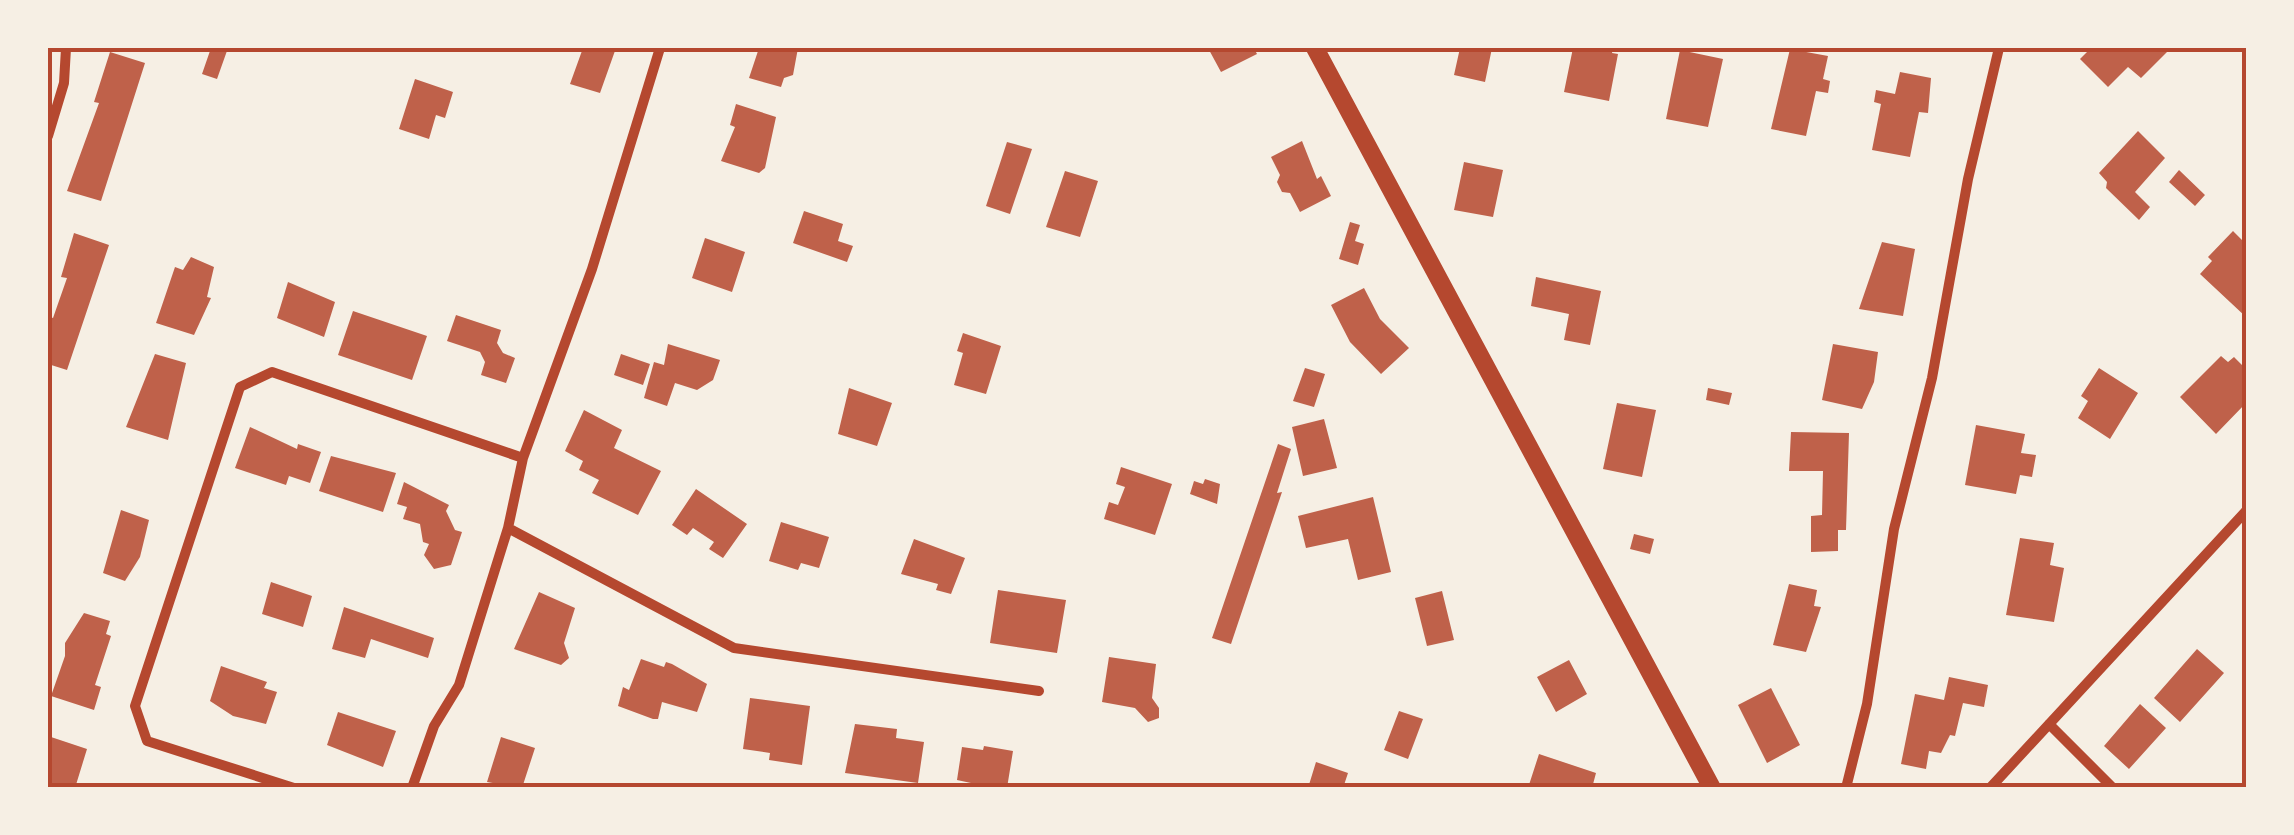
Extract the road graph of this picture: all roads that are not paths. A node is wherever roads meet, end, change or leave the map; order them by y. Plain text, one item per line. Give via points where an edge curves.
1 (66, 48) edge
2 (660, 48) edge
3 (1315, 48) edge
4 (1999, 48) edge
5 (48, 136) edge
6 (523, 458) junction
7 (2246, 511) edge
8 (508, 528) junction
9 (1039, 691) dead end
10 (2048, 724) junction
11 (294, 788) edge
12 (412, 788) edge
13 (1712, 788) edge
14 (1846, 788) edge
15 (1990, 788) edge
16 (2113, 788) edge

1 - 5 street via 64,83
2 - 6 street via 592,269
3 - 13 street
4 - 14 street via 1894,530 1867,704
6 - 8 street
6 - 11 street via 272,372 240,386 134,706 147,741
7 - 10 street
8 - 9 street via 734,648
8 - 12 street via 460,685 434,726
10 - 15 street
10 - 16 street

